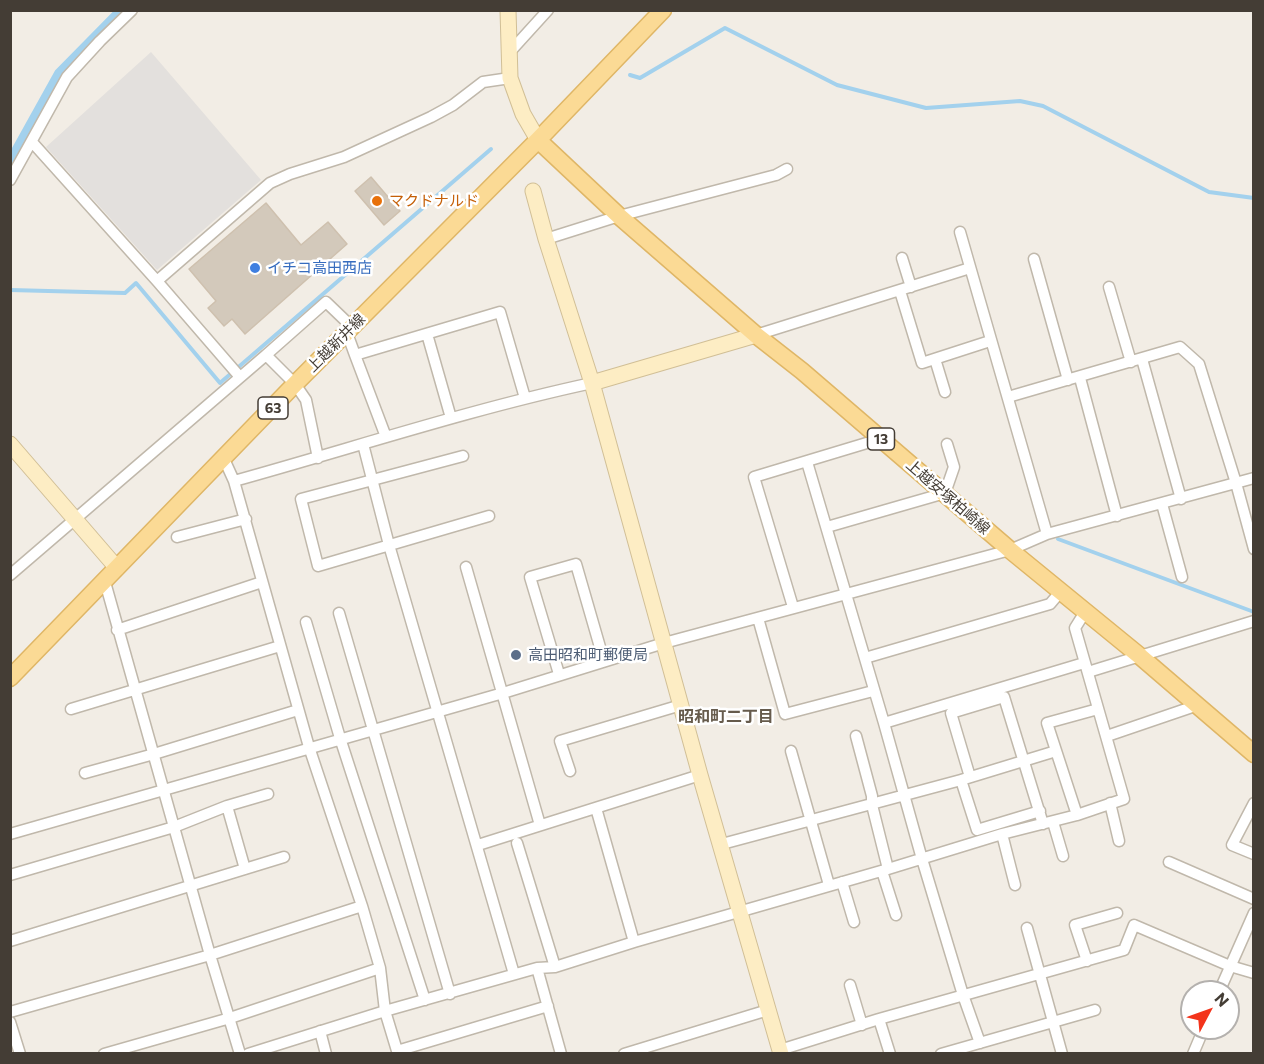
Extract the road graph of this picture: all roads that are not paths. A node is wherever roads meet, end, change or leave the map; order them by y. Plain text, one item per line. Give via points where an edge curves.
1 (132, 10) edge
2 (508, 10) edge
3 (548, 10) edge
4 (663, 10) edge
5 (508, 54) junction
6 (510, 78) junction
7 (538, 140) junction
8 (32, 142) junction
9 (787, 169) dead end
10 (10, 180) edge
11 (533, 191) dead end
12 (619, 216) junction
13 (960, 232) dead end
14 (546, 239) junction
15 (902, 258) dead end
16 (1034, 259) dead end
17 (970, 268) junction
18 (157, 281) junction
19 (1109, 287) dead end
20 (906, 289) junction
21 (350, 330) junction
22 (428, 334) junction
23 (756, 335) junction
24 (990, 341) junction
25 (266, 355) junction
26 (355, 355) junction
27 (935, 359) junction
28 (1136, 361) junction
29 (240, 377) junction
30 (1080, 378) junction
31 (1068, 380) junction
32 (592, 383) junction
33 (295, 384) junction
34 (945, 392) dead end
35 (525, 398) junction
36 (1008, 398) junction
37 (451, 418) junction
38 (386, 437) junction
39 (880, 439) junction
40 (10, 444) edge
41 (363, 444) junction
42 (947, 444) dead end
43 (463, 456) dead end
44 (318, 458) junction
45 (224, 459) junction
46 (807, 462) junction
47 (1254, 478) edge
48 (372, 480) junction
49 (234, 482) junction
50 (1236, 483) junction
51 (945, 493) junction
52 (1181, 499) junction
53 (1162, 504) junction
54 (489, 516) dead end
55 (1117, 516) junction
56 (246, 519) junction
57 (76, 520) junction
58 (827, 527) junction
59 (1047, 534) junction
60 (177, 537) dead end
61 (389, 545) junction
62 (1254, 549) edge
63 (1010, 550) junction
64 (466, 567) dead end
65 (117, 568) junction
66 (10, 575) edge
67 (1182, 577) dead end
68 (105, 582) junction
69 (262, 582) junction
70 (1061, 591) junction
71 (845, 593) junction
72 (793, 607) junction
73 (1085, 612) junction
74 (339, 613) dead end
75 (758, 618) junction
76 (1254, 621) edge
77 (306, 622) dead end
78 (117, 630) junction
79 (664, 643) junction
80 (280, 646) junction
81 (1141, 657) junction
82 (865, 658) junction
83 (604, 661) junction
84 (1086, 667) junction
85 (560, 674) junction
86 (10, 678) edge
87 (136, 691) junction
88 (873, 691) junction
89 (503, 693) junction
90 (681, 705) junction
91 (1195, 706) junction
92 (71, 709) dead end
93 (1098, 709) junction
94 (298, 710) junction
95 (436, 710) junction
96 (884, 723) junction
97 (372, 729) junction
98 (856, 736) dead end
99 (1107, 736) junction
100 (340, 738) junction
101 (309, 747) junction
102 (791, 751) dead end
103 (1056, 751) junction
104 (154, 754) junction
105 (1254, 754) edge
106 (1023, 760) junction
107 (570, 771) dead end
108 (85, 773) dead end
109 (700, 775) junction
110 (965, 779) junction
111 (164, 789) junction
112 (268, 794) dead end
113 (904, 796) junction
114 (1110, 803) junction
115 (1254, 803) edge
116 (872, 805) junction
117 (227, 806) junction
118 (596, 808) junction
119 (1040, 812) junction
120 (1077, 815) junction
121 (811, 822) junction
122 (1048, 823) junction
123 (540, 825) junction
124 (174, 827) junction
125 (10, 834) edge
126 (1002, 834) junction
127 (1119, 841) dead end
128 (517, 843) dead end
129 (478, 844) junction
130 (722, 844) junction
131 (1254, 854) edge
132 (1063, 856) dead end
133 (284, 857) dead end
134 (922, 859) junction
135 (1169, 862) dead end
136 (245, 869) junction
137 (885, 870) junction
138 (10, 875) edge
139 (842, 882) junction
140 (829, 885) junction
141 (1015, 885) dead end
142 (191, 887) junction
143 (1254, 898) edge
144 (362, 906) junction
145 (740, 911) junction
146 (1117, 913) dead end
147 (1254, 913) edge
148 (896, 915) dead end
149 (854, 922) dead end
150 (1027, 928) dead end
151 (10, 941) edge
152 (634, 942) junction
153 (210, 955) junction
154 (1087, 961) junction
155 (1230, 966) junction
156 (555, 967) junction
157 (380, 968) junction
158 (537, 968) junction
159 (1254, 973) edge
160 (514, 974) junction
161 (1041, 974) junction
162 (1224, 980) edge
163 (850, 986) dead end
164 (450, 994) junction
165 (963, 995) junction
166 (425, 1000) junction
167 (548, 1006) junction
168 (768, 1010) junction
169 (1095, 1010) dead end
170 (385, 1011) junction
171 (10, 1012) edge
172 (230, 1018) junction
173 (879, 1019) junction
174 (1053, 1021) junction
175 (10, 1022) edge
176 (862, 1025) junction
177 (320, 1030) junction
178 (980, 1043) junction
179 (651, 1050) edge
180 (398, 1052) edge
181 (781, 1052) edge
182 (20, 1053) edge
183 (104, 1053) edge
184 (240, 1053) edge
185 (248, 1053) edge
186 (326, 1053) edge
187 (561, 1053) edge
188 (624, 1053) edge
189 (890, 1053) edge
190 (941, 1053) edge
191 (1062, 1053) edge

1 - 8 street via 67,77
2 - 5 street
3 - 5 street
4 - 7 main road, 上越新井線 / 63
5 - 6 street
6 - 7 street
6 - 18 street via 483,82 431,117 344,158 270,183
7 - 12 main road, 上越安塚柏崎線 / 13
7 - 21 main road, 上越新井線 / 63
8 - 10 street
8 - 18 street
9 - 12 street
11 - 14 street
12 - 14 street
12 - 23 main road, 上越安塚柏崎線 / 13
13 - 17 street
14 - 32 street
15 - 20 street
16 - 31 street
17 - 20 street
17 - 24 street
18 - 29 street
19 - 28 street
20 - 23 street
20 - 27 street via 922,363
21 - 25 street via 326,302
21 - 26 street
21 - 33 main road, 上越新井線 / 63
22 - 26 street
22 - 35 street via 500,312
22 - 37 street
23 - 32 street
23 - 39 main road, 上越安塚柏崎線 / 13
24 - 27 street
24 - 36 street
25 - 29 street
25 - 33 street
26 - 38 street
27 - 34 street
28 - 30 street
28 - 50 street via 1180,347 1199,364
28 - 52 street
29 - 57 street
30 - 31 street
30 - 55 street
31 - 36 street
32 - 35 street
32 - 79 street
33 - 44 street via 306,400
33 - 45 main road, 上越新井線 / 63
35 - 37 street
36 - 59 street
37 - 38 street
38 - 41 street
39 - 46 street
39 - 51 main road, 上越安塚柏崎線 / 13
40 - 57 street
41 - 44 street
41 - 48 street
42 - 51 street via 954,467
43 - 48 street
44 - 49 street
45 - 49 street
45 - 65 main road, 上越新井線 / 63
46 - 58 street
46 - 72 street via 754,477
47 - 50 street
48 - 61 street
48 - 61 street via 301,499 318,566
49 - 56 street
50 - 52 street
50 - 62 street
51 - 58 street
51 - 63 main road, 上越安塚柏崎線 / 13
52 - 53 street
53 - 55 street
53 - 67 street
54 - 61 street
55 - 59 street
56 - 60 street
56 - 69 street
57 - 65 street
57 - 66 street
58 - 71 street
59 - 63 street
61 - 95 street
63 - 70 main road, 上越安塚柏崎線 / 13
63 - 71 street
64 - 89 street
65 - 68 main road, 上越新井線 / 63
68 - 78 street
68 - 86 main road, 上越新井線 / 63
69 - 78 street
69 - 80 street
70 - 73 main road, 上越安塚柏崎線 / 13
70 - 82 street via 1050,604
71 - 72 street
71 - 82 street
72 - 75 street
73 - 81 main road, 上越安塚柏崎線 / 13
73 - 84 street via 1075,628
74 - 97 street
75 - 79 street
75 - 88 street via 787,719
76 - 81 street
77 - 100 street
78 - 87 street
79 - 83 street
79 - 90 street
80 - 87 street
80 - 94 street
81 - 84 street
81 - 91 main road, 上越安塚柏崎線 / 13
82 - 88 street
83 - 85 street
83 - 85 street via 576,564 530,577
84 - 93 street
84 - 96 street
85 - 89 street
87 - 92 street
87 - 104 street
88 - 96 street
89 - 95 street
89 - 123 street
90 - 107 street via 560,741
90 - 109 street
91 - 99 street
91 - 105 main road, 上越安塚柏崎線 / 13
93 - 99 street
93 - 103 street via 1047,723
94 - 101 street
94 - 104 street
95 - 97 street
95 - 129 street
96 - 113 street
97 - 100 street
97 - 164 street
98 - 116 street
99 - 114 street via 1124,799
100 - 101 street
100 - 166 street
101 - 111 street
101 - 144 street
102 - 121 street
103 - 106 street
103 - 120 street
104 - 108 street
104 - 111 street
106 - 110 street
106 - 110 street via 1004,697 951,713
106 - 119 street
109 - 118 street
109 - 130 street
110 - 113 street
110 - 119 street via 977,830
111 - 124 street
111 - 125 street
112 - 117 street
113 - 116 street
113 - 134 street
114 - 120 street
114 - 127 street
115 - 131 street via 1232,845
116 - 121 street
116 - 137 street
117 - 124 street
117 - 136 street
118 - 123 street
118 - 152 street
119 - 122 street
120 - 122 street
121 - 130 street
121 - 140 street
122 - 126 street
122 - 132 street
123 - 129 street
124 - 138 street
124 - 142 street
126 - 134 street
126 - 141 street
128 - 156 street
129 - 160 street
130 - 145 street
133 - 136 street
134 - 137 street
134 - 165 street
135 - 143 street
136 - 142 street
137 - 139 street
137 - 148 street
139 - 140 street
139 - 149 street
140 - 145 street
142 - 151 street
142 - 153 street
144 - 153 street
144 - 157 street
145 - 152 street
145 - 168 street
146 - 154 street via 1075,925
147 - 155 street
150 - 161 street
152 - 156 street
153 - 171 street
153 - 172 street
154 - 155 street via 1124,950 1134,925
154 - 161 street
155 - 159 street
155 - 162 street
156 - 158 street
157 - 170 street
157 - 172 street
158 - 160 street
158 - 167 street
160 - 164 street
161 - 165 street
161 - 174 street
163 - 176 street
164 - 166 street
165 - 173 street
165 - 178 street
166 - 170 street
167 - 180 street
167 - 187 street
168 - 179 street
168 - 181 street
169 - 174 street
170 - 177 street
170 - 180 street
172 - 183 street
172 - 184 street
173 - 176 street
173 - 189 street
174 - 178 street
174 - 191 street
175 - 182 street
176 - 181 street
177 - 185 street
177 - 186 street
178 - 190 street
179 - 188 street

